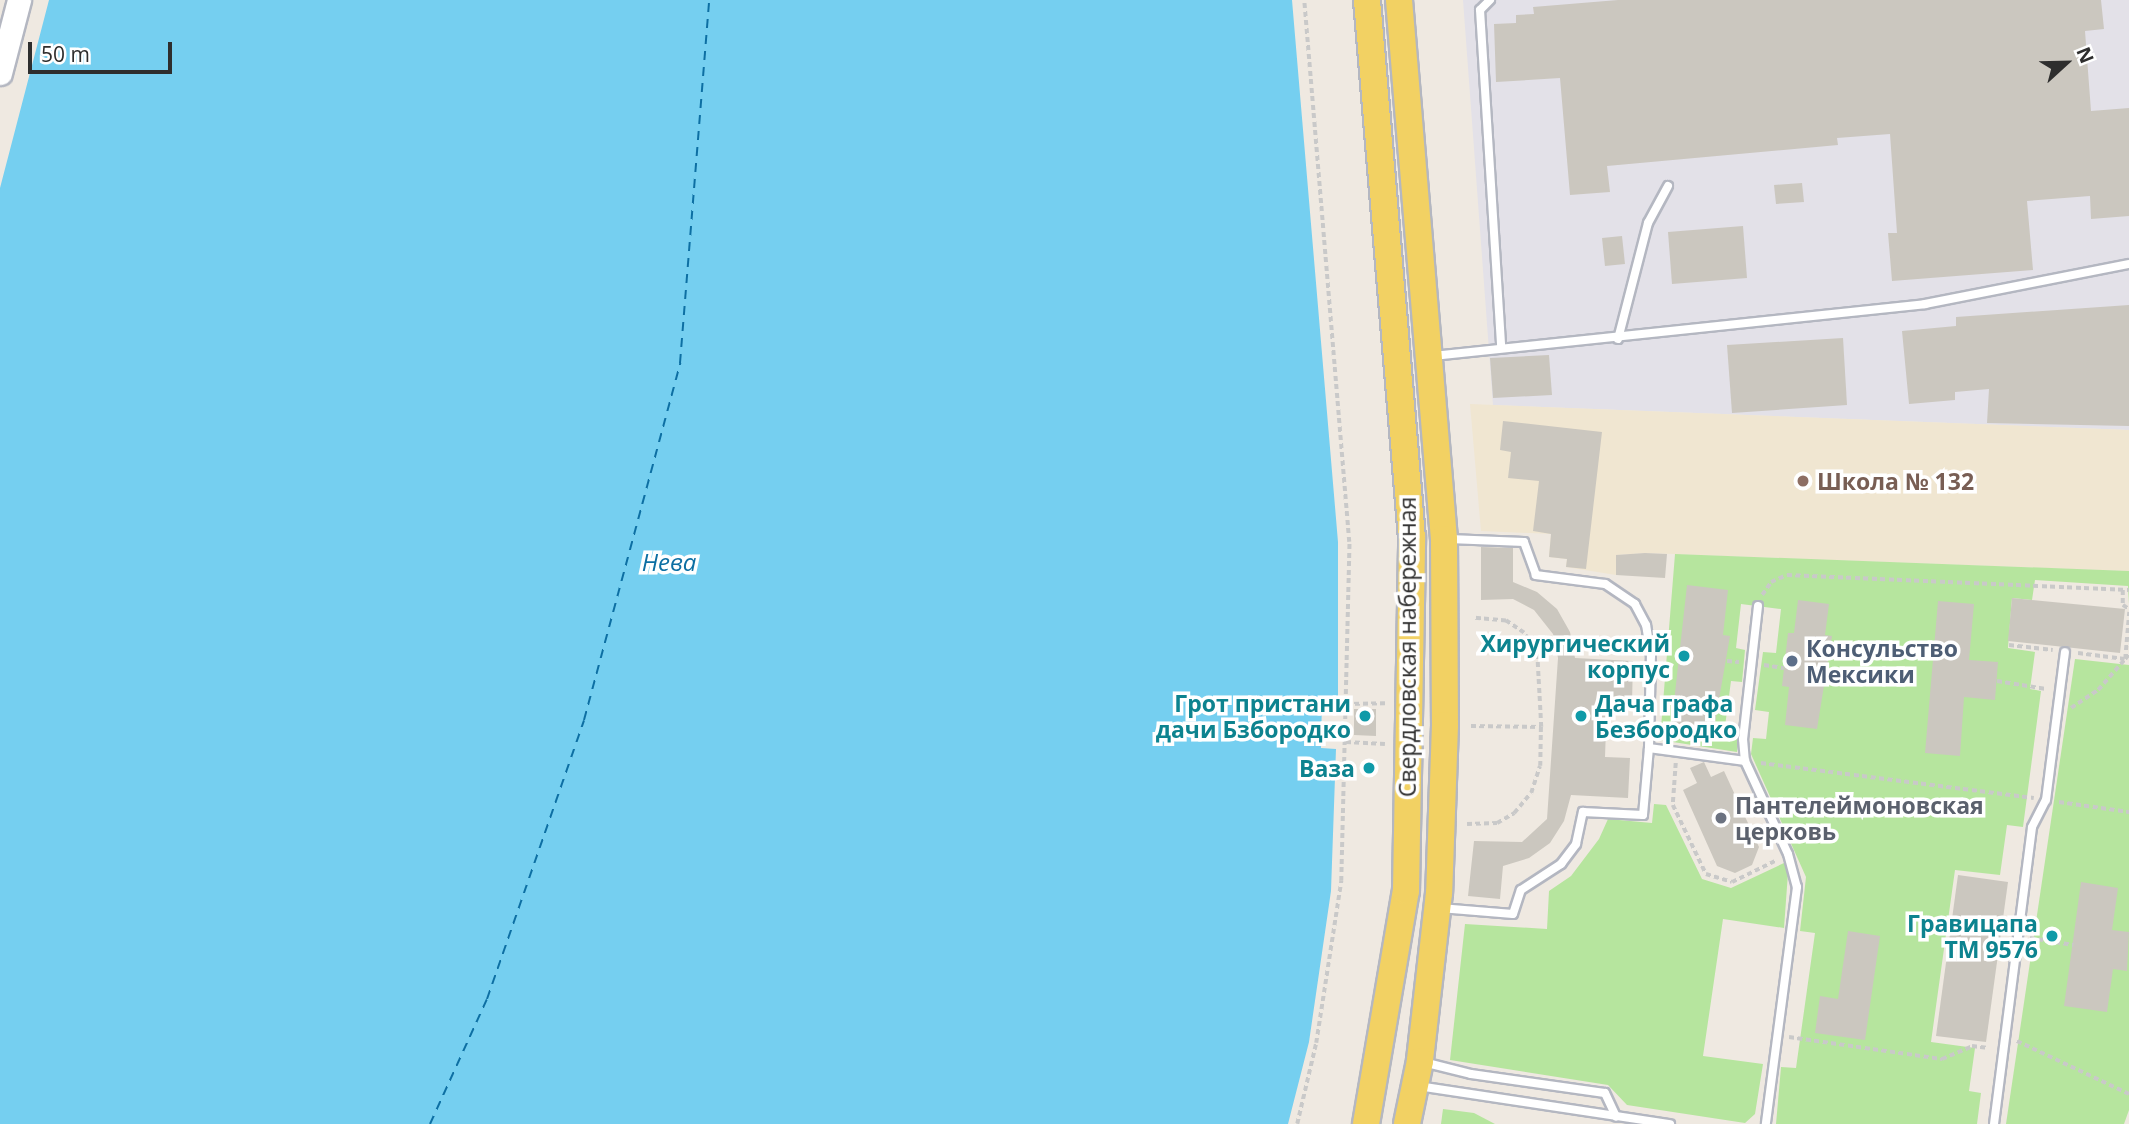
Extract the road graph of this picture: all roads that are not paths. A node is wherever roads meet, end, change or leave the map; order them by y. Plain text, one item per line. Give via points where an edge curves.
1 (19, 0) edge
2 (1367, 0) edge
3 (1399, 0) edge
4 (1490, 0) edge
5 (0, 73) edge
6 (1668, 186) dead end
7 (2129, 264) edge
8 (1618, 338) junction
9 (1501, 346) junction
10 (1429, 356) junction
11 (1444, 539) junction
12 (1758, 606) road end
13 (2066, 652) dead end
14 (1649, 748) junction
15 (1745, 761) junction
16 (1437, 908) junction
17 (1418, 1073) junction
18 (1616, 1116) junction
19 (1366, 1124) edge
20 (1407, 1124) edge
21 (1670, 1124) edge
22 (1766, 1124) edge
23 (1994, 1124) edge

1 - 5 main road
2 - 19 main road, Свердловская набережная via 1412,538 1406,891
3 - 10 main road, Свердловская набережная
4 - 9 lane via 1480,10
6 - 8 lane via 1648,223
7 - 8 lane via 1925,304
8 - 9 lane
9 - 10 lane via 1489,352
10 - 11 main road, Свердловская набережная
11 - 14 lane via 1524,542 1536,575 1605,584 1635,604 1646,625 1651,656
11 - 16 main road, Свердловская набережная via 1445,725
12 - 15 lane via 1743,739
13 - 23 lane via 2046,800 2032,827
14 - 15 lane
14 - 16 lane via 1643,816 1583,812 1576,844 1560,864 1521,890 1513,914
15 - 22 lane via 1788,855 1797,887
16 - 17 main road, Свердловская набережная
17 - 18 lane
17 - 18 lane via 1471,1074 1605,1093
17 - 20 main road, Свердловская набережная
18 - 21 lane

